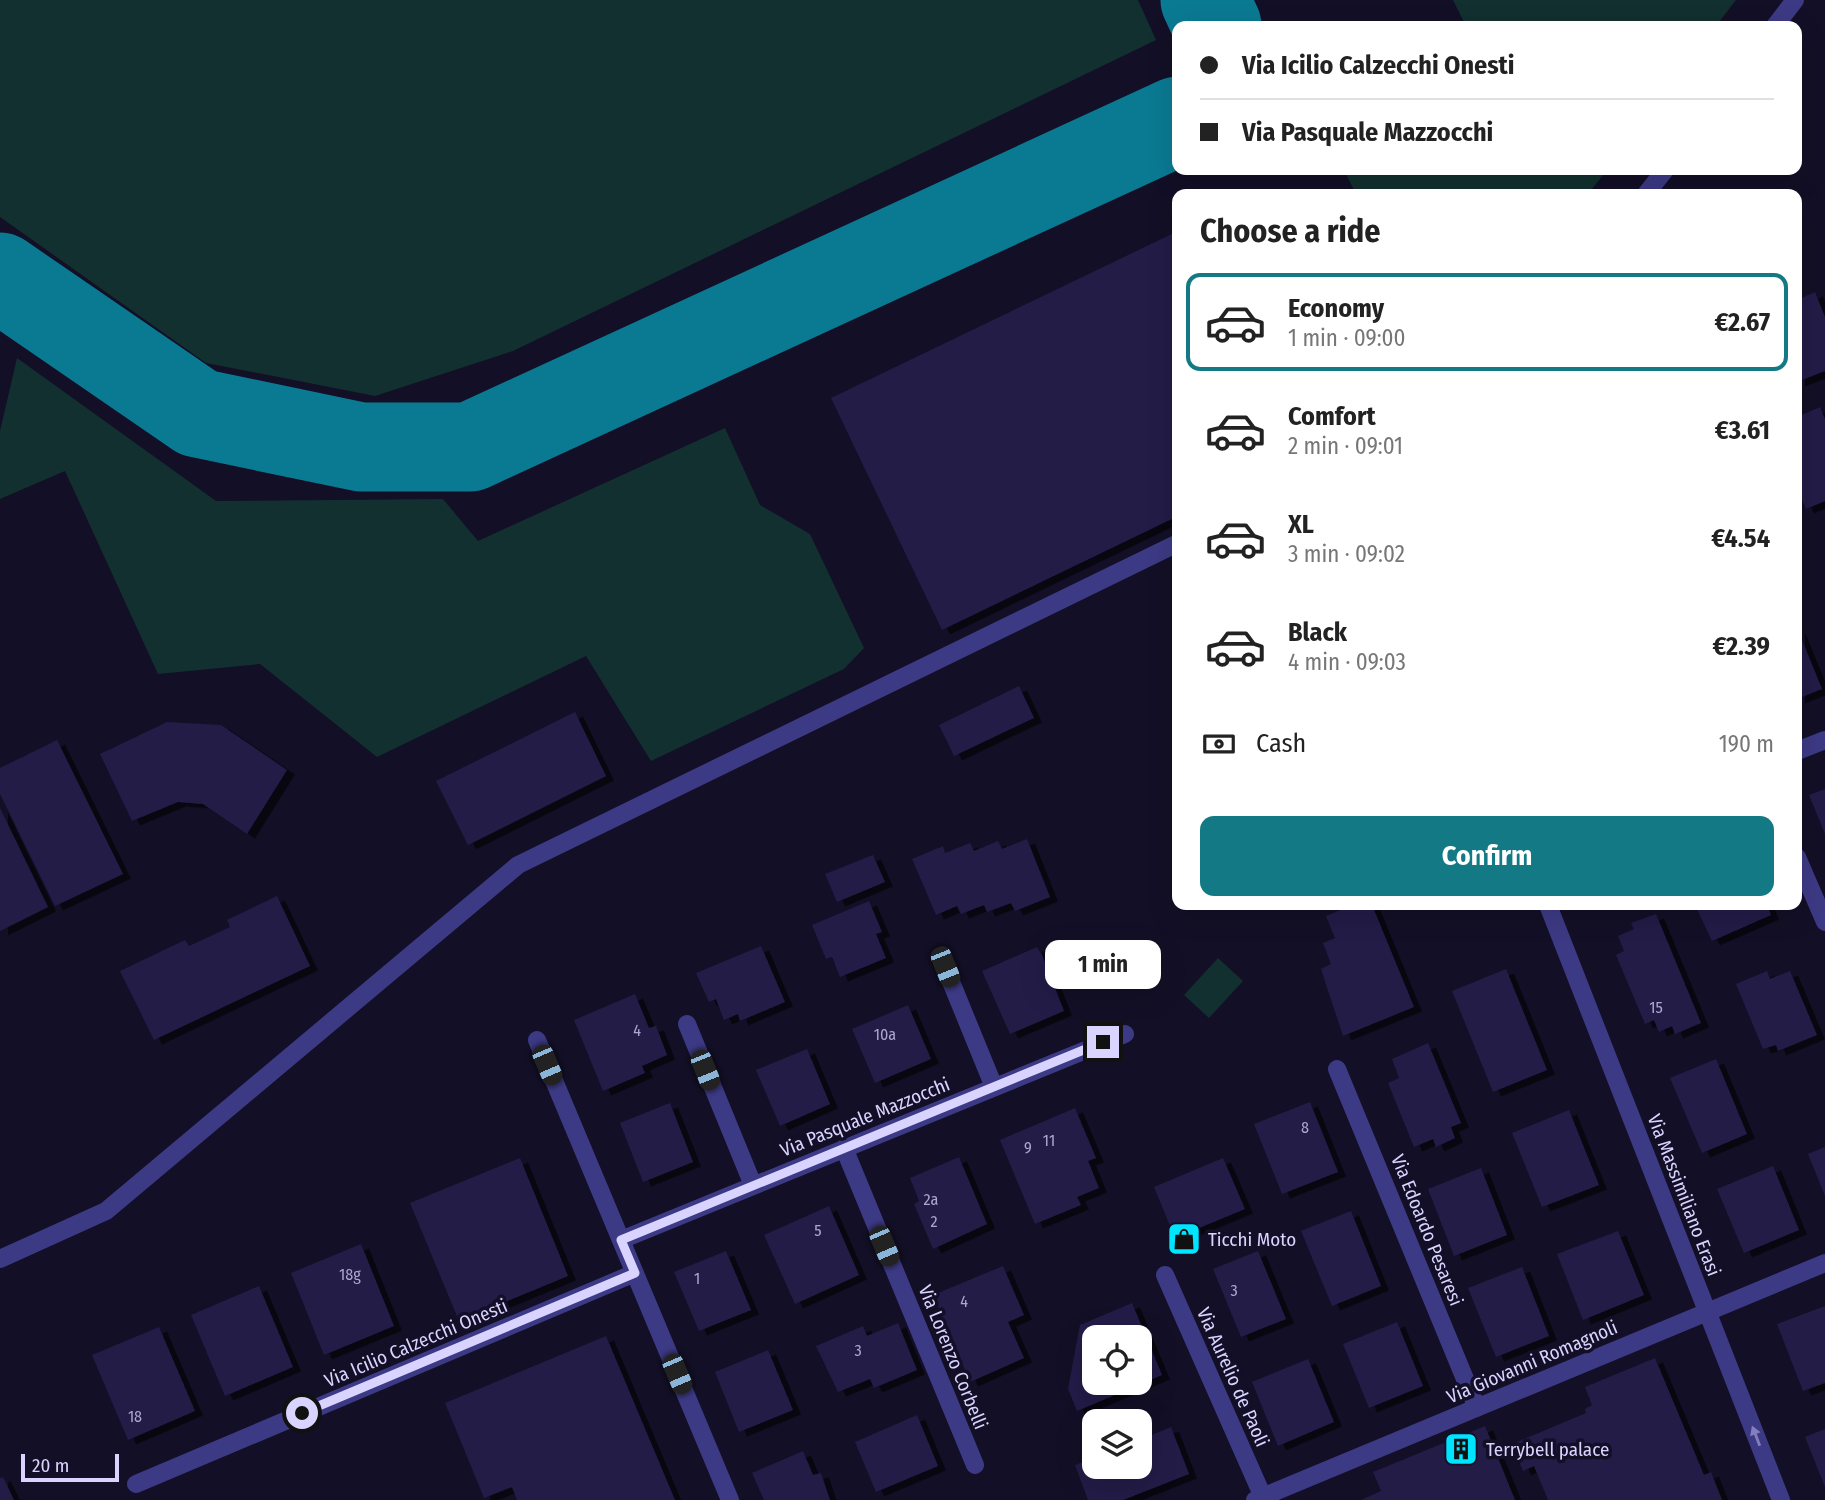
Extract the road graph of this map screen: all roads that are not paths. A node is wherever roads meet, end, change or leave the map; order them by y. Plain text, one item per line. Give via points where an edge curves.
1 (1796, 0) edge
2 (1779, 21) edge
3 (1661, 175) edge
4 (1650, 189) edge
5 (1172, 547) edge
6 (1825, 740) edge
7 (1802, 749) edge
8 (1802, 869) edge
9 (1550, 910) edge
10 (1825, 922) edge
11 (945, 967) dead end
12 (687, 1024) dead end
13 (1125, 1034) dead end
14 (537, 1040) dead end
15 (1338, 1069) dead end
16 (994, 1087) junction
17 (844, 1148) junction
18 (753, 1185) junction
19 (621, 1240) junction
20 (0, 1259) edge
21 (1825, 1263) edge
22 (635, 1273) junction
23 (1165, 1275) dead end
24 (1707, 1312) junction
25 (1477, 1408) junction
26 (975, 1465) dead end
27 (136, 1484) dead end
28 (1259, 1498) edge
29 (730, 1500) edge
30 (1781, 1500) edge

1 - 2 street
3 - 4 street
5 - 20 street via 518,865 106,1211
6 - 7 street
8 - 10 street
9 - 24 street, Via Massimiliano Erasi
11 - 16 street
12 - 18 street
13 - 16 street, Via Pasquale Mazzocchi
14 - 19 street
15 - 25 street, Via Edoardo Pesaresi
16 - 17 street, Via Pasquale Mazzocchi
17 - 18 street, Via Pasquale Mazzocchi
17 - 26 street, Via Lorenzo Corbelli
18 - 19 street, Via Pasquale Mazzocchi
19 - 22 street
21 - 24 street, Via Giovanni Romagnoli
22 - 27 street, Via Icilio Calzecchi Onesti
22 - 29 street
23 - 28 street, Via Aurelio de Paoli
24 - 25 street, Via Giovanni Romagnoli
30 -> 24 street, Via Massimiliano Erasi
25 - 28 street, Via Giovanni Romagnoli

